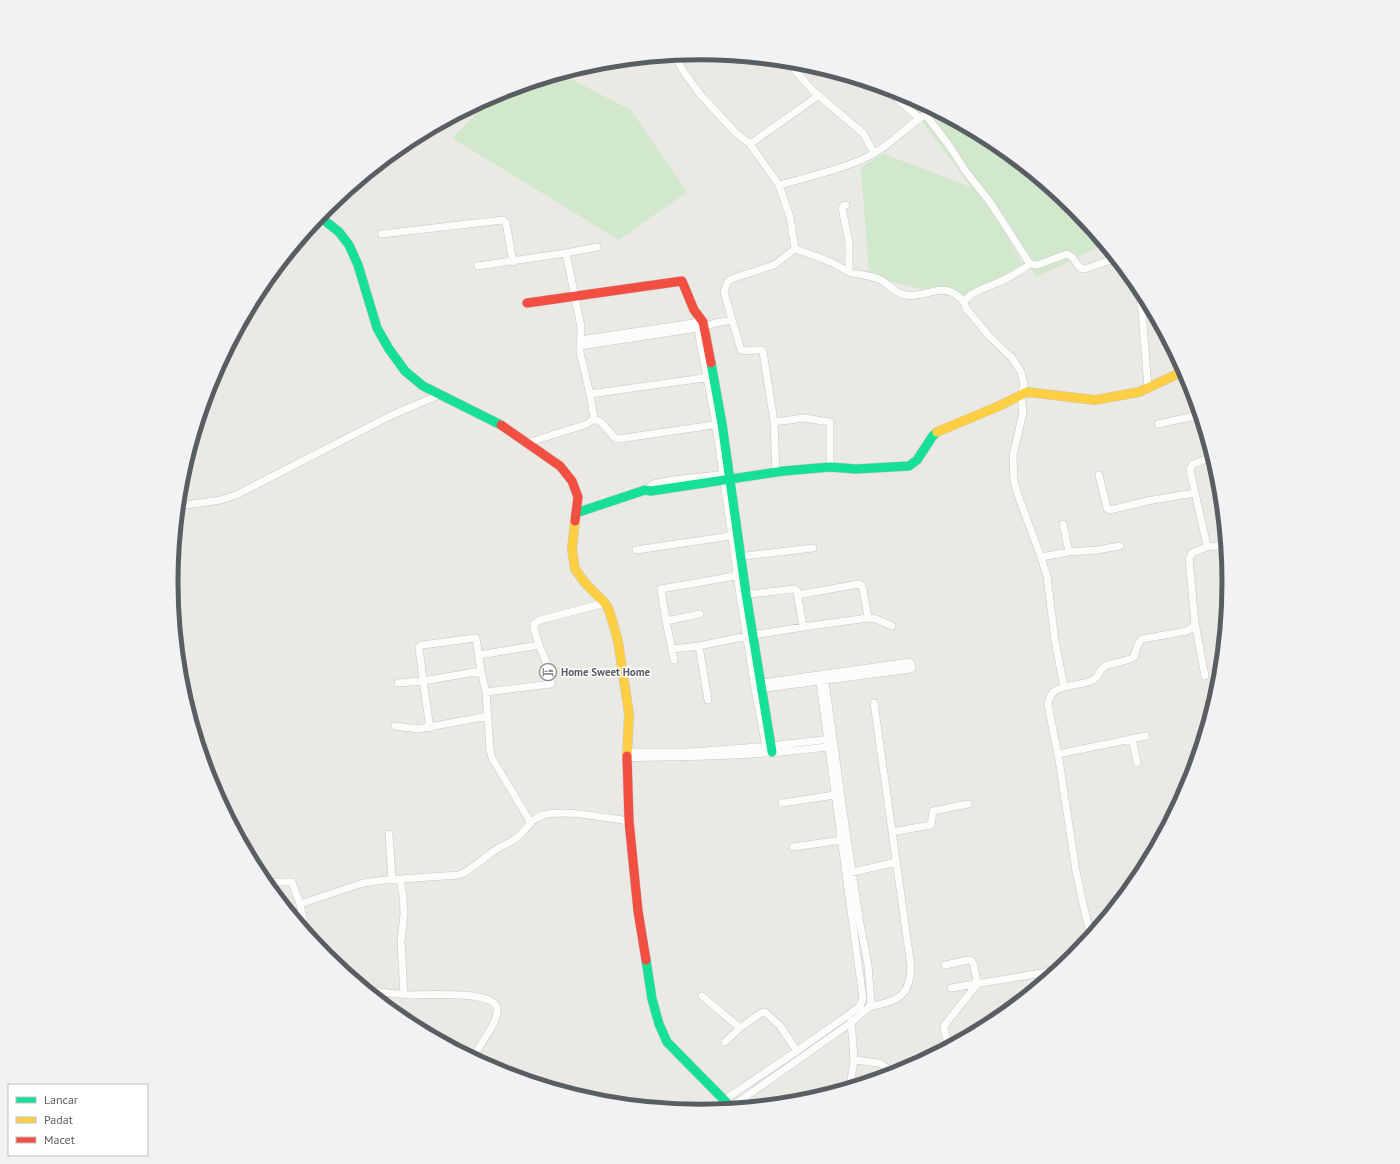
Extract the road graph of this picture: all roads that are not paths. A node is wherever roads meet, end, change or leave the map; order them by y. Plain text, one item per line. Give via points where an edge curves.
1 (678, 61) edge
2 (794, 69) edge
3 (818, 96) junction
4 (898, 99) edge
5 (928, 113) edge
6 (922, 116) junction
7 (750, 144) junction
8 (874, 153) junction
9 (780, 184) junction
10 (846, 205) dead end
11 (325, 220) edge
12 (382, 234) dead end
13 (597, 247) dead end
14 (795, 249) junction
15 (566, 253) junction
16 (1111, 260) edge
17 (513, 262) junction
18 (1030, 264) junction
19 (478, 266) dead end
20 (849, 272) junction
21 (576, 296) junction
22 (964, 302) junction
23 (527, 303) dead end
24 (1141, 303) edge
25 (732, 320) junction
26 (700, 323) junction
27 (580, 343) junction
28 (1178, 374) edge
29 (710, 377) junction
30 (1148, 388) junction
31 (590, 394) junction
32 (439, 395) junction
33 (1021, 396) junction
34 (1195, 416) edge
35 (593, 419) junction
36 (774, 422) junction
37 (719, 424) junction
38 (1158, 424) dead end
39 (527, 443) junction
40 (1207, 459) edge
41 (830, 467) junction
42 (772, 473) junction
43 (1098, 475) dead end
44 (727, 477) junction
45 (1194, 494) junction
46 (184, 505) edge
47 (576, 513) junction
48 (1063, 524) dead end
49 (735, 536) junction
50 (1221, 545) edge
51 (1120, 546) dead end
52 (1207, 547) junction
53 (813, 548) dead end
54 (636, 550) dead end
55 (1069, 552) junction
56 (738, 557) junction
57 (1040, 557) junction
58 (741, 575) junction
59 (743, 595) junction
60 (797, 595) junction
61 (605, 603) junction
62 (700, 614) dead end
63 (868, 618) junction
64 (666, 621) junction
65 (1195, 622) junction
66 (892, 626) dead end
67 (803, 627) junction
68 (750, 635) junction
69 (539, 645) junction
70 (699, 646) junction
71 (672, 649) junction
72 (479, 655) junction
73 (674, 660) dead end
74 (481, 671) junction
75 (1205, 676) dead end
76 (822, 678) junction
77 (423, 681) junction
78 (398, 682) dead end
79 (758, 686) junction
80 (1064, 687) junction
81 (486, 692) junction
82 (708, 700) dead end
83 (874, 703) dead end
84 (488, 716) junction
85 (395, 726) dead end
86 (430, 728) junction
87 (1146, 736) dead end
88 (1132, 738) junction
89 (831, 743) junction
90 (769, 749) junction
91 (1058, 754) junction
92 (628, 755) junction
93 (1137, 763) dead end
94 (835, 795) junction
95 (782, 803) dead end
96 (968, 804) dead end
97 (629, 821) junction
98 (531, 823) junction
99 (892, 832) junction
100 (389, 834) dead end
101 (842, 840) junction
102 (793, 847) dead end
103 (896, 862) junction
104 (849, 873) junction
105 (396, 879) junction
106 (273, 882) edge
107 (300, 904) junction
108 (304, 921) edge
109 (1089, 929) edge
110 (946, 965) dead end
111 (1047, 971) edge
112 (977, 984) junction
113 (951, 988) dead end
114 (377, 992) edge
115 (404, 994) junction
116 (702, 996) dead end
117 (869, 1007) junction
118 (849, 1014) junction
119 (852, 1022) junction
120 (740, 1028) junction
121 (947, 1041) edge
122 (725, 1042) dead end
123 (798, 1051) junction
124 (476, 1053) edge
125 (854, 1060) junction
126 (888, 1069) edge
127 (851, 1081) edge
128 (727, 1103) edge
129 (731, 1103) edge
130 (732, 1103) edge

1 - 7 street via 699,93 736,133
2 - 3 street
3 - 7 street
3 - 8 street via 863,133
4 - 6 street
5 - 6 street
6 - 8 street
6 - 18 street via 948,144
7 - 9 street
8 - 9 street via 852,164
9 - 14 street via 790,217
10 - 20 street via 842,208 849,244
11 - 32 street via 349,245 358,265 377,328 388,349 405,371
12 - 17 street via 503,220 506,223
13 - 15 street
14 - 20 street via 831,262
14 - 25 street via 774,265 738,276 727,283 724,292
15 - 17 street
15 - 21 street
16 - 18 street via 1085,269 1080,268 1067,254 1037,265
17 - 19 street
18 - 22 street via 1004,280 979,290
20 - 22 street via 880,280 904,295 947,290 958,295
21 - 23 street
21 - 26 street via 682,281
21 - 27 street via 581,327
22 - 33 street via 966,308 989,336 1012,358 1021,372 1024,384
24 - 30 street
25 - 26 street
25 - 36 street via 741,350 757,349 764,352
26 - 27 street
26 - 29 street
27 - 31 street
28 - 30 street
29 - 31 street
29 - 37 street
30 - 33 street via 1095,400 1029,392
31 - 35 street
32 - 39 street via 502,426
32 - 46 street via 392,415 238,494 221,500
33 - 41 street via 936,433 928,440 915,464 910,466 856,469
33 - 57 street via 1023,413 1013,455 1014,480
34 - 38 street
35 - 37 street via 601,422 618,439
35 - 39 street via 587,424
36 - 41 street via 804,418 830,422
36 - 42 street
37 - 44 street
39 - 47 street via 560,466 572,481 578,497
40 - 45 street via 1191,466
41 - 42 street
42 - 44 street
43 - 45 street via 1106,508 1110,510 1147,500
44 - 47 street via 645,490
44 - 49 street
45 - 52 street
47 - 61 street via 572,549 575,570
48 - 55 street
49 - 54 street
49 - 56 street
50 - 52 street
51 - 55 street
52 - 65 street via 1192,553 1189,559
53 - 56 street
55 - 57 street
56 - 58 street
57 - 80 street via 1047,576 1054,635
58 - 59 street
58 - 64 street via 661,589
59 - 60 street via 794,589
59 - 68 street
60 - 63 street via 859,584 864,589
60 - 67 street
61 - 69 street via 540,620 534,624
61 - 92 street via 610,610 618,641 624,678 629,714
62 - 64 street
63 - 66 street
63 - 67 street
64 - 71 street
65 - 75 street
65 - 80 street via 1187,631 1142,639 1134,657 1106,666 1092,681
67 - 68 street
68 - 70 street
68 - 79 street
69 - 72 street
69 - 81 street via 547,664 551,684
70 - 71 street
70 - 82 street
71 - 73 street
72 - 74 street
72 - 77 street via 476,638 422,645 418,652
74 - 77 street
74 - 81 street
76 - 76 street via 910,662 912,664 911,669
76 - 79 street
76 - 89 street
77 - 78 street
77 - 86 street
79 - 90 street
80 - 91 street via 1053,692 1048,705
81 - 84 street
83 - 99 street
84 - 86 street
84 - 98 street via 492,758
85 - 86 street
87 - 88 street
88 - 91 street
88 - 93 street
89 - 90 street
89 - 94 street
89 - 104 street
90 - 92 street
91 - 109 street via 1076,871
92 - 97 street
94 - 95 street
94 - 101 street
96 - 99 street via 933,811 931,825
97 - 98 street via 583,814 556,814 542,815
97 - 128 street via 643,947 659,1024 667,1042
98 - 105 street via 520,835 495,850 469,871 459,875
99 - 103 street
100 - 105 street
101 - 102 street
101 - 104 street
103 - 104 street
103 - 117 street via 909,951 910,978 908,988 899,998
104 - 117 street via 868,965 871,1002
104 - 118 street via 863,999 860,1006
105 - 107 street via 363,884
105 - 115 street via 404,901 401,942
106 - 107 street via 292,882
107 - 108 street
110 - 112 street via 972,961
111 - 112 street
112 - 113 street
112 - 121 street via 944,1026
114 - 115 street
115 - 124 street via 457,994 494,1003 497,1006 494,1022
116 - 120 street
117 - 119 street
118 - 119 street
118 - 123 street
119 - 125 street
119 - 130 street
120 - 122 street
120 - 123 street via 761,1012 765,1012 780,1026
123 - 129 street
125 - 126 street via 879,1063
125 - 127 street

